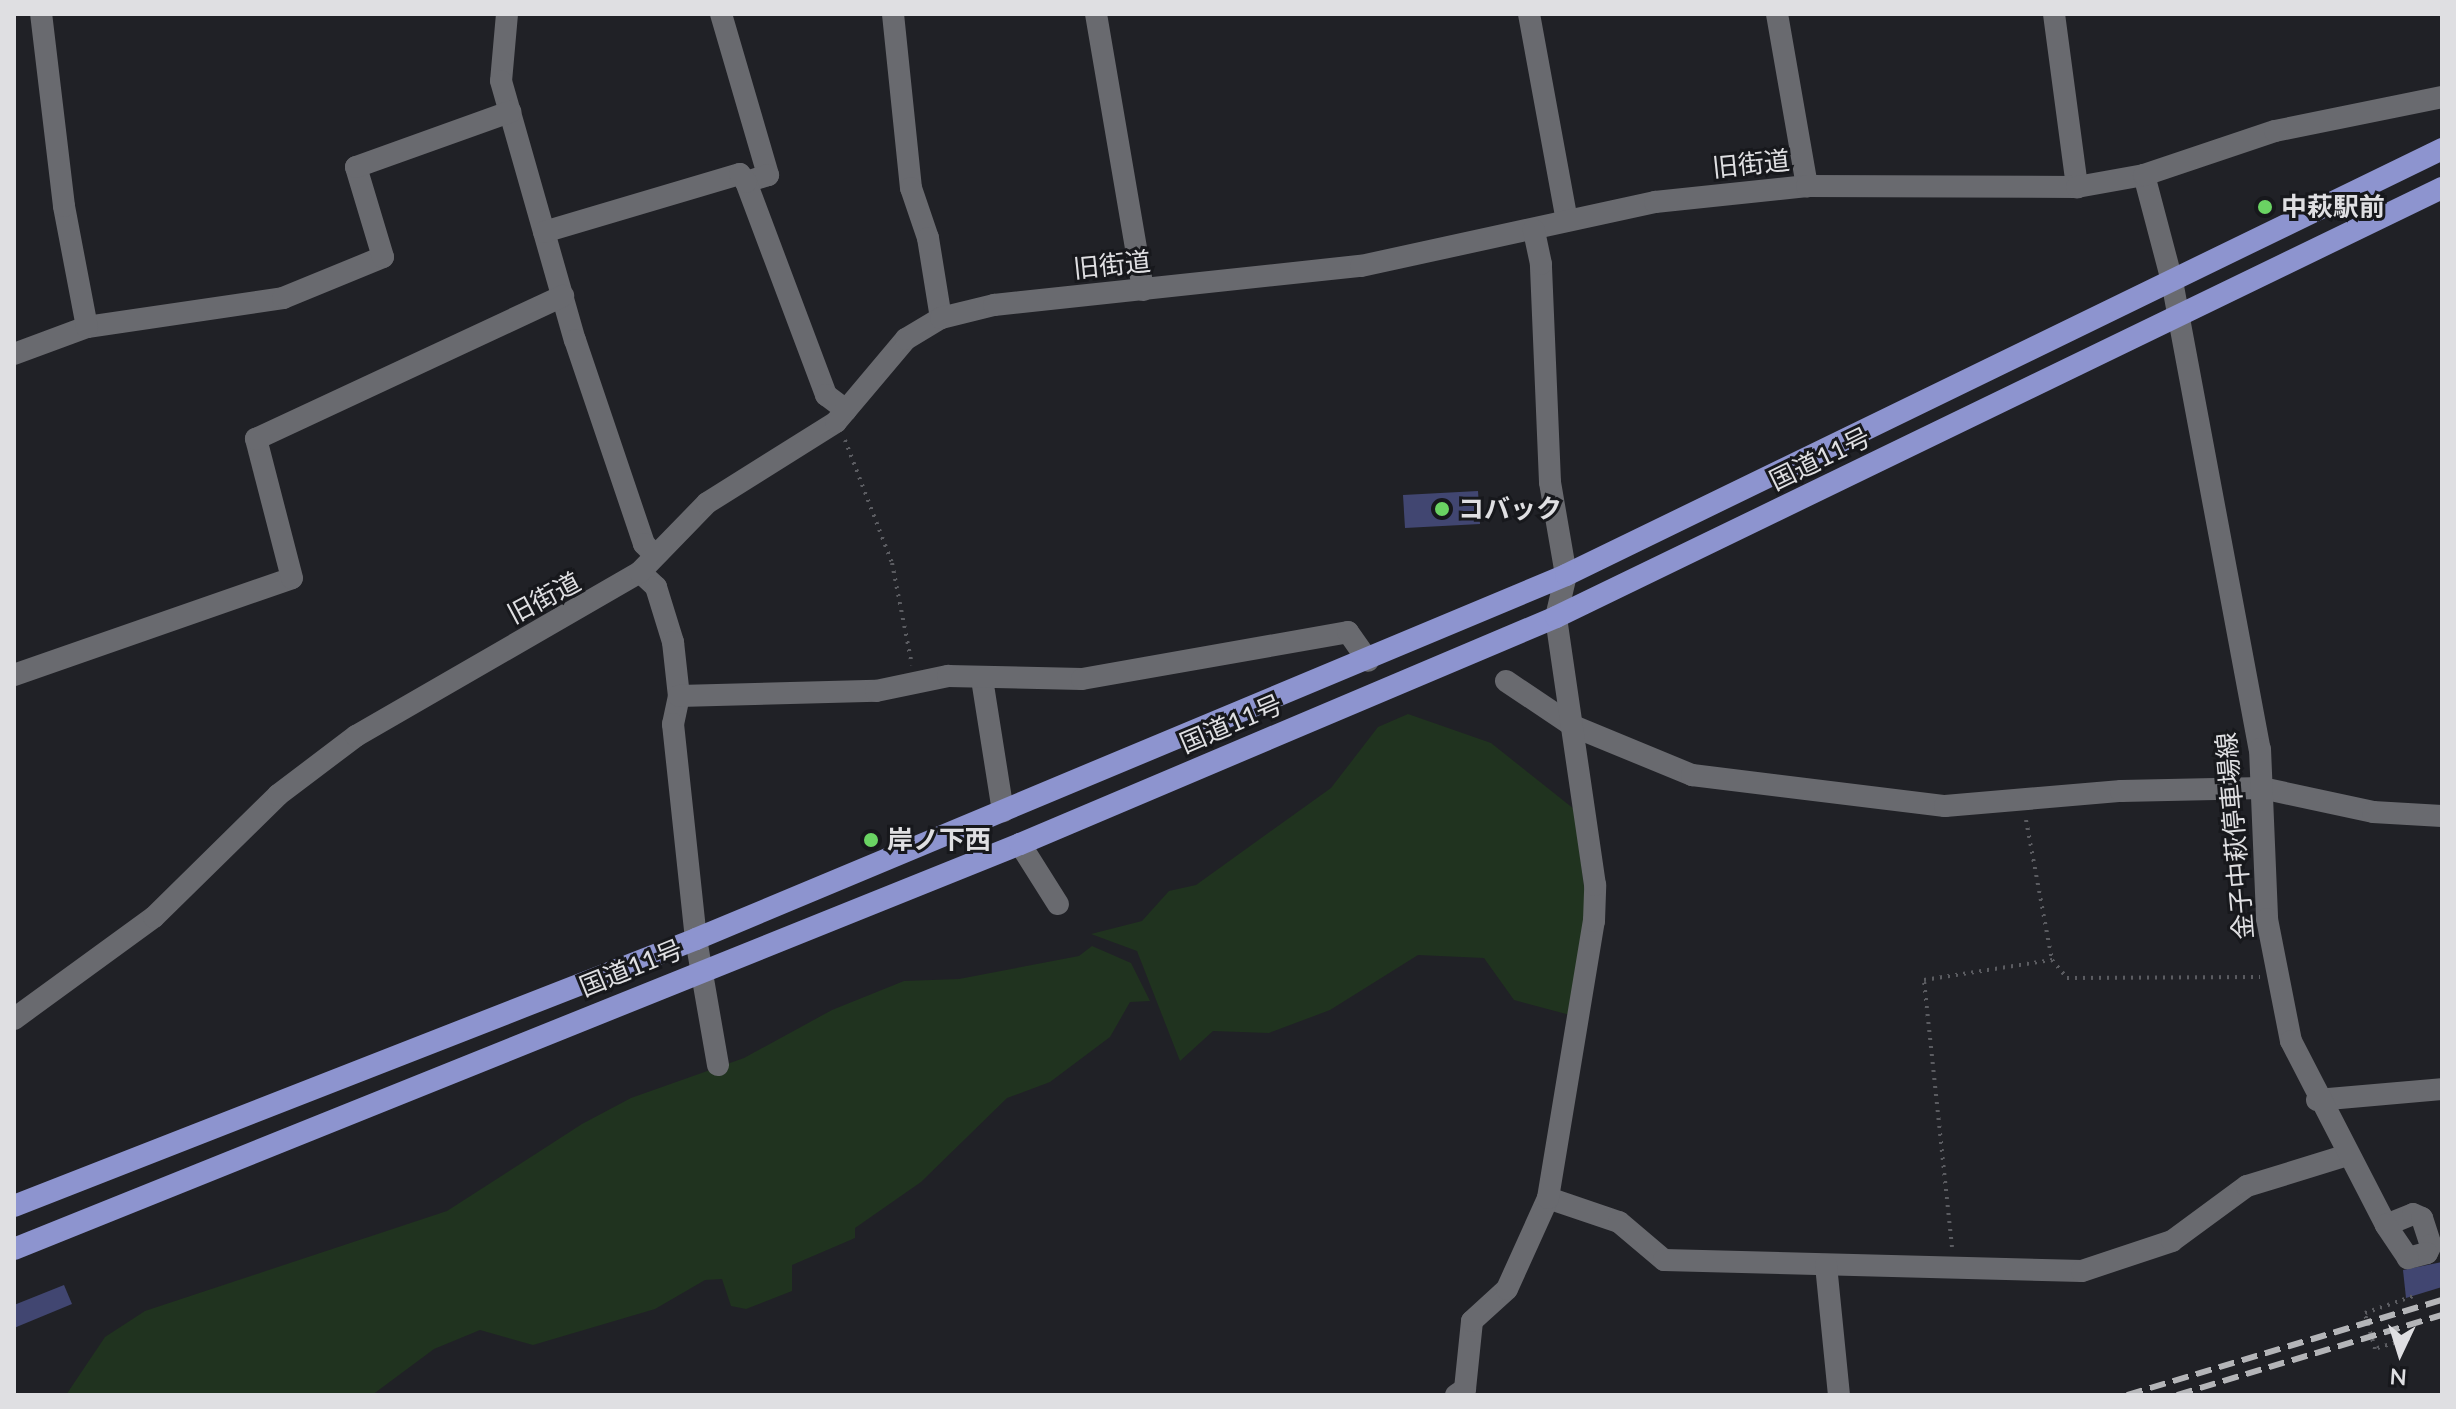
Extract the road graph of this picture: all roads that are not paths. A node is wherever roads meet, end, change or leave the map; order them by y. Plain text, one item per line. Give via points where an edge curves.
1 (41, 14) edge
2 (507, 14) edge
3 (721, 14) edge
4 (893, 14) edge
5 (1096, 14) edge
6 (1529, 14) edge
7 (1777, 14) edge
8 (2054, 14) edge
9 (2442, 97) edge
10 (510, 112) junction
11 (2442, 149) edge
12 (2144, 175) junction
13 (746, 182) junction
14 (1807, 186) junction
15 (2077, 187) junction
16 (2442, 188) edge
17 (1567, 221) junction
18 (1534, 230) junction
19 (544, 232) junction
20 (2172, 281) junction
21 (1143, 290) junction
22 (563, 296) junction
23 (941, 318) junction
24 (2175, 318) junction
25 (87, 327) junction
26 (14, 354) edge
27 (841, 416) junction
28 (647, 563) junction
29 (1566, 575) junction
30 (1556, 617) junction
31 (1368, 661) junction
32 (14, 675) edge
33 (982, 679) junction
34 (1506, 681) dead end
35 (679, 696) junction
36 (1573, 726) junction
37 (2262, 788) junction
38 (1003, 811) junction
39 (2442, 816) edge
40 (1020, 844) junction
41 (1058, 904) dead end
42 (696, 939) junction
43 (699, 971) junction
44 (14, 1019) edge
45 (718, 1065) dead end
46 (2442, 1089) edge
47 (2317, 1100) junction
48 (2348, 1155) junction
49 (1548, 1198) junction
50 (14, 1206) edge
51 (2386, 1225) dead end
52 (14, 1249) edge
53 (1826, 1265) junction
54 (1456, 1395) edge
55 (1839, 1395) edge

1 - 25 street via 64,206
2 - 10 street via 501,81
3 - 13 street via 768,175
4 - 23 street via 911,188 928,238
5 - 21 street
6 - 17 street
7 - 14 street
8 - 15 street
9 - 12 street, 旧街道 via 2275,131
10 - 19 street
10 - 25 street via 356,167 383,257 283,298
11 - 20 highway, 国道11号
12 - 15 street, 旧街道
12 - 20 street, 金子中萩停車場線
13 - 19 street via 740,174
13 - 27 street via 826,395
14 - 15 street, 旧街道
14 - 17 street, 旧街道 via 1655,202
16 - 24 highway, 国道11号
17 - 18 street, 旧街道
18 - 21 street, 旧街道 via 1361,266
18 - 29 street via 1541,264 1550,482
19 - 22 street
20 - 24 street, 金子中萩停車場線
20 - 29 highway, 国道11号
21 - 23 street, 旧街道 via 994,305
22 - 28 street
22 - 32 street via 256,439 292,578
23 - 27 street, 旧街道 via 906,339
24 - 30 highway, 国道11号
24 - 37 street, 金子中萩停車場線 via 2257,734
25 - 26 street
27 - 28 street, 旧街道 via 707,503
28 - 35 street
28 - 44 street, 旧街道 via 356,736 278,795 154,917
29 - 30 street
29 - 31 highway, 国道11号
30 - 36 street
30 - 40 highway, 国道11号
31 - 33 street via 1348,632 1082,679
31 - 38 highway, 国道11号
33 - 35 street via 914,679 876,691
33 - 38 street
34 - 36 street
35 - 42 street via 673,724
36 - 37 street via 1692,775 1945,806
36 - 49 street via 1595,885 1594,921
37 - 39 street via 2373,812
37 - 47 street, 金子中萩停車場線 via 2260,848 2278,977 2291,1041
38 - 42 highway, 国道11号
40 - 41 street
40 - 43 highway, 国道11号
42 - 43 street
42 - 50 highway, 国道11号
43 - 45 street
43 - 52 highway, 国道11号
46 - 47 street
47 - 48 street, 金子中萩停車場線
48 - 51 street, 金子中萩停車場線
48 - 53 street via 2247,1186 2172,1241 2137,1257 2082,1271
49 - 53 street via 1619,1222 1664,1260
49 - 54 street via 1517,1272 1472,1321 1465,1389
53 - 55 street

